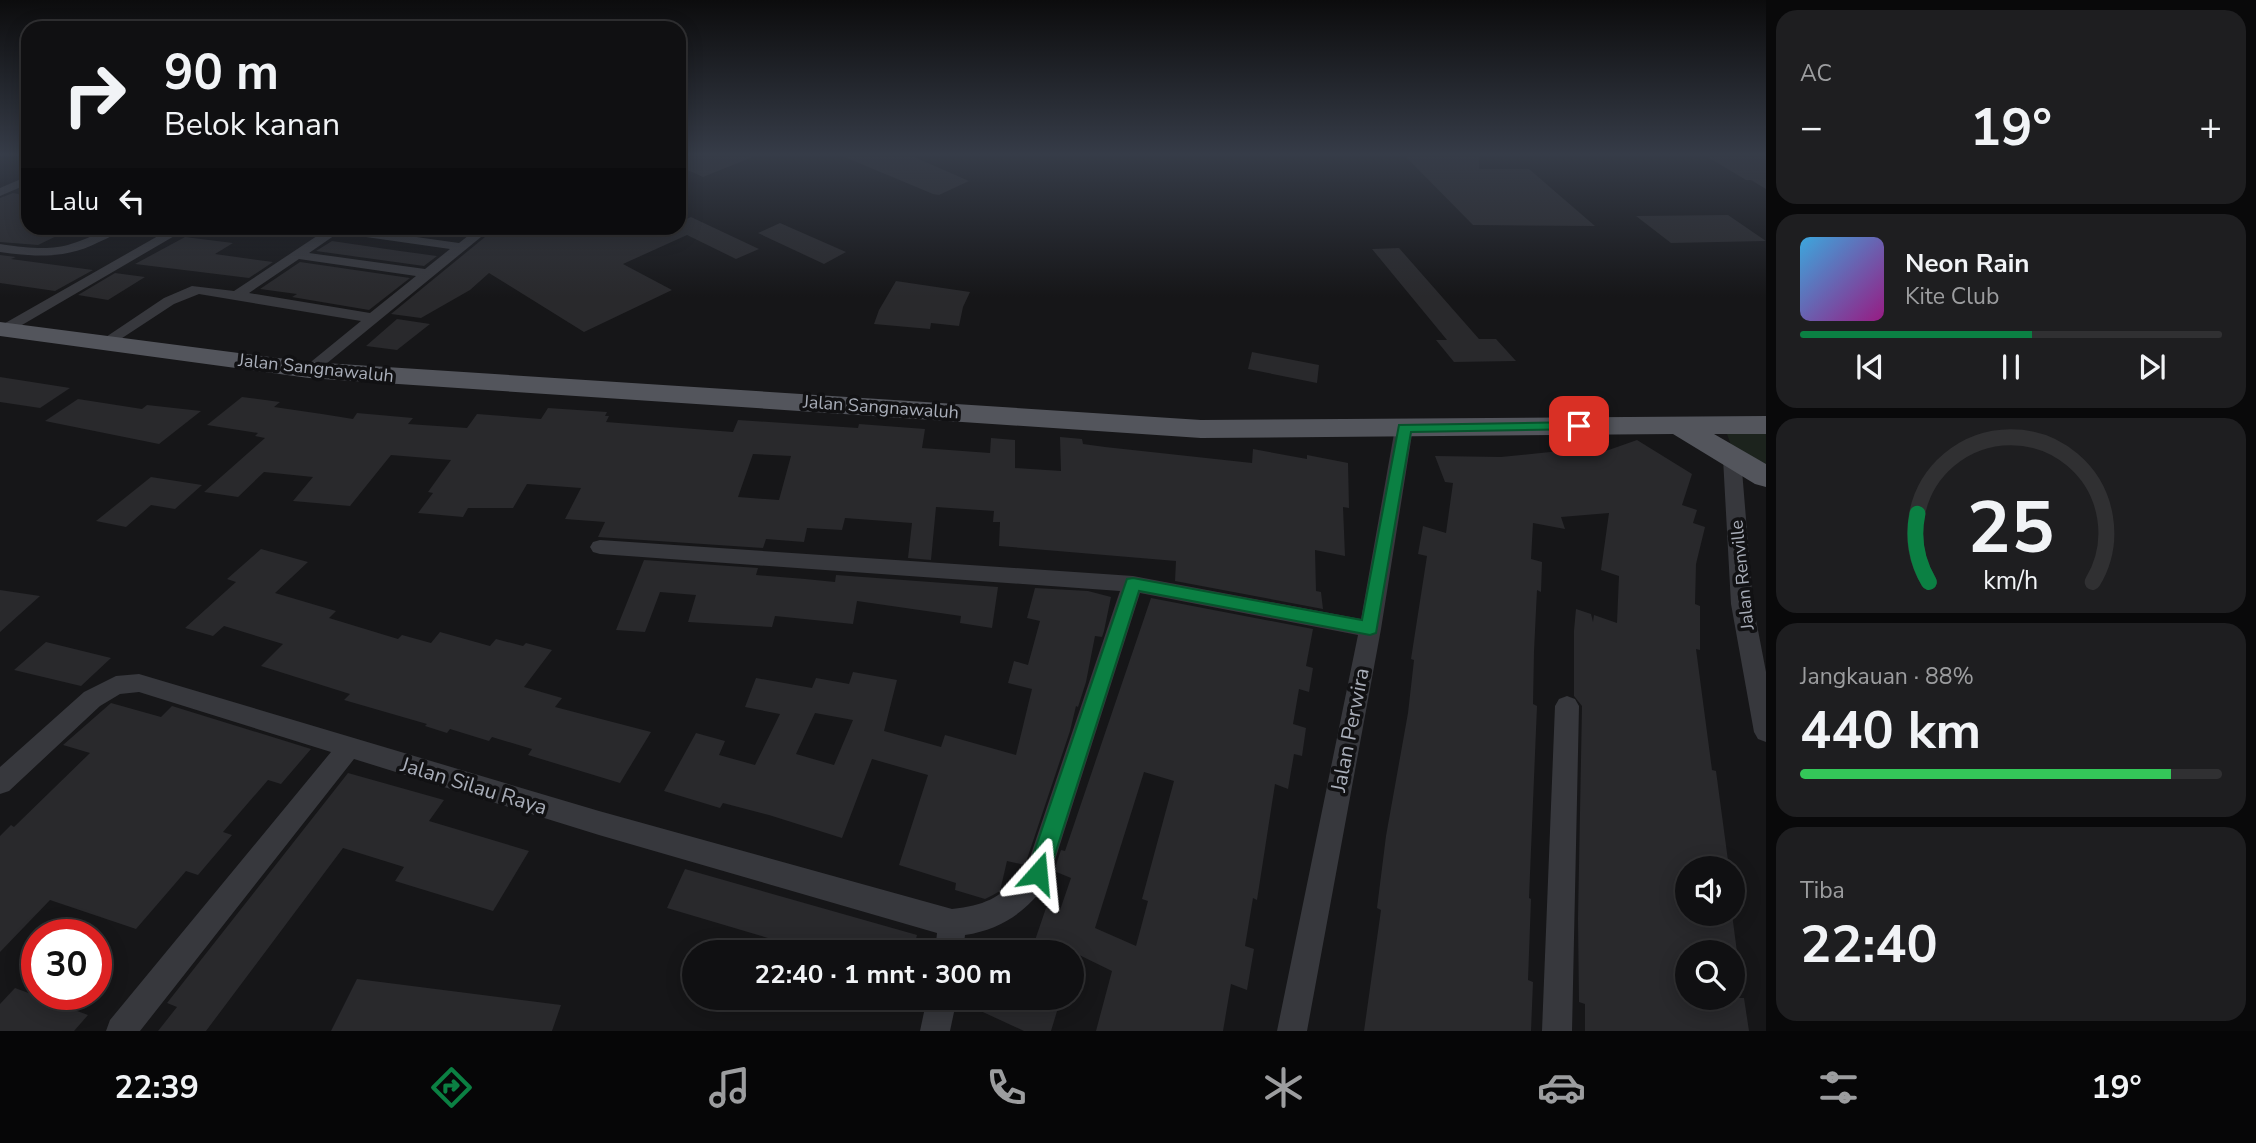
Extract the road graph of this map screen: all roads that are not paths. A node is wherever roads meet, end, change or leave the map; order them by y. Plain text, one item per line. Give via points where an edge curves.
1 (104, 235) edge
2 (169, 235) edge
3 (326, 235) edge
4 (382, 235) edge
5 (476, 235) edge
6 (461, 247) junction
7 (0, 248) edge
8 (297, 255) junction
9 (428, 274) junction
10 (237, 295) junction
11 (373, 318) junction
12 (3, 329) edge
13 (106, 343) junction
14 (309, 370) junction
15 (1678, 425) junction
16 (1766, 425) edge
17 (1404, 428) junction
18 (1732, 458) junction
19 (1766, 477) edge
20 (600, 547) dead end
21 (1133, 584) junction
22 (1370, 629) junction
23 (1567, 706) dead end
24 (1766, 732) edge
25 (348, 749) junction
26 (0, 783) edge
27 (952, 923) junction
28 (950, 940) edge
29 (940, 1010) edge
30 (938, 1030) edge
31 (121, 1031) edge
32 (1292, 1031) edge
33 (1557, 1031) edge

1 - 7 street via 59,255
2 - 12 street
3 - 8 street
4 - 6 street
5 - 6 street
6 - 9 street
8 - 9 street
8 - 10 street
9 - 11 street
10 - 11 street
10 - 13 street via 198,289 185,293
11 - 14 street
12 - 13 main road, Jalan Sangnawaluh
13 - 14 main road, Jalan Sangnawaluh
14 - 17 main road, Jalan Sangnawaluh via 1201,429
15 - 16 main road, Jalan Sangnawaluh
15 - 17 main road, Jalan Sangnawaluh
15 - 18 main road
17 - 22 street, Jalan Perwira
18 - 19 main road
18 - 24 street, Jalan Renville via 1742,604
20 - 21 street
21 - 22 street
21 - 27 street via 1038,873 1007,909 982,920
22 - 32 street, Jalan Perwira
23 - 33 street
25 - 26 street, Jalan Silau Raya via 127,683 92,699
25 - 27 street, Jalan Silau Raya
25 - 31 street
27 - 28 street
29 - 30 street

